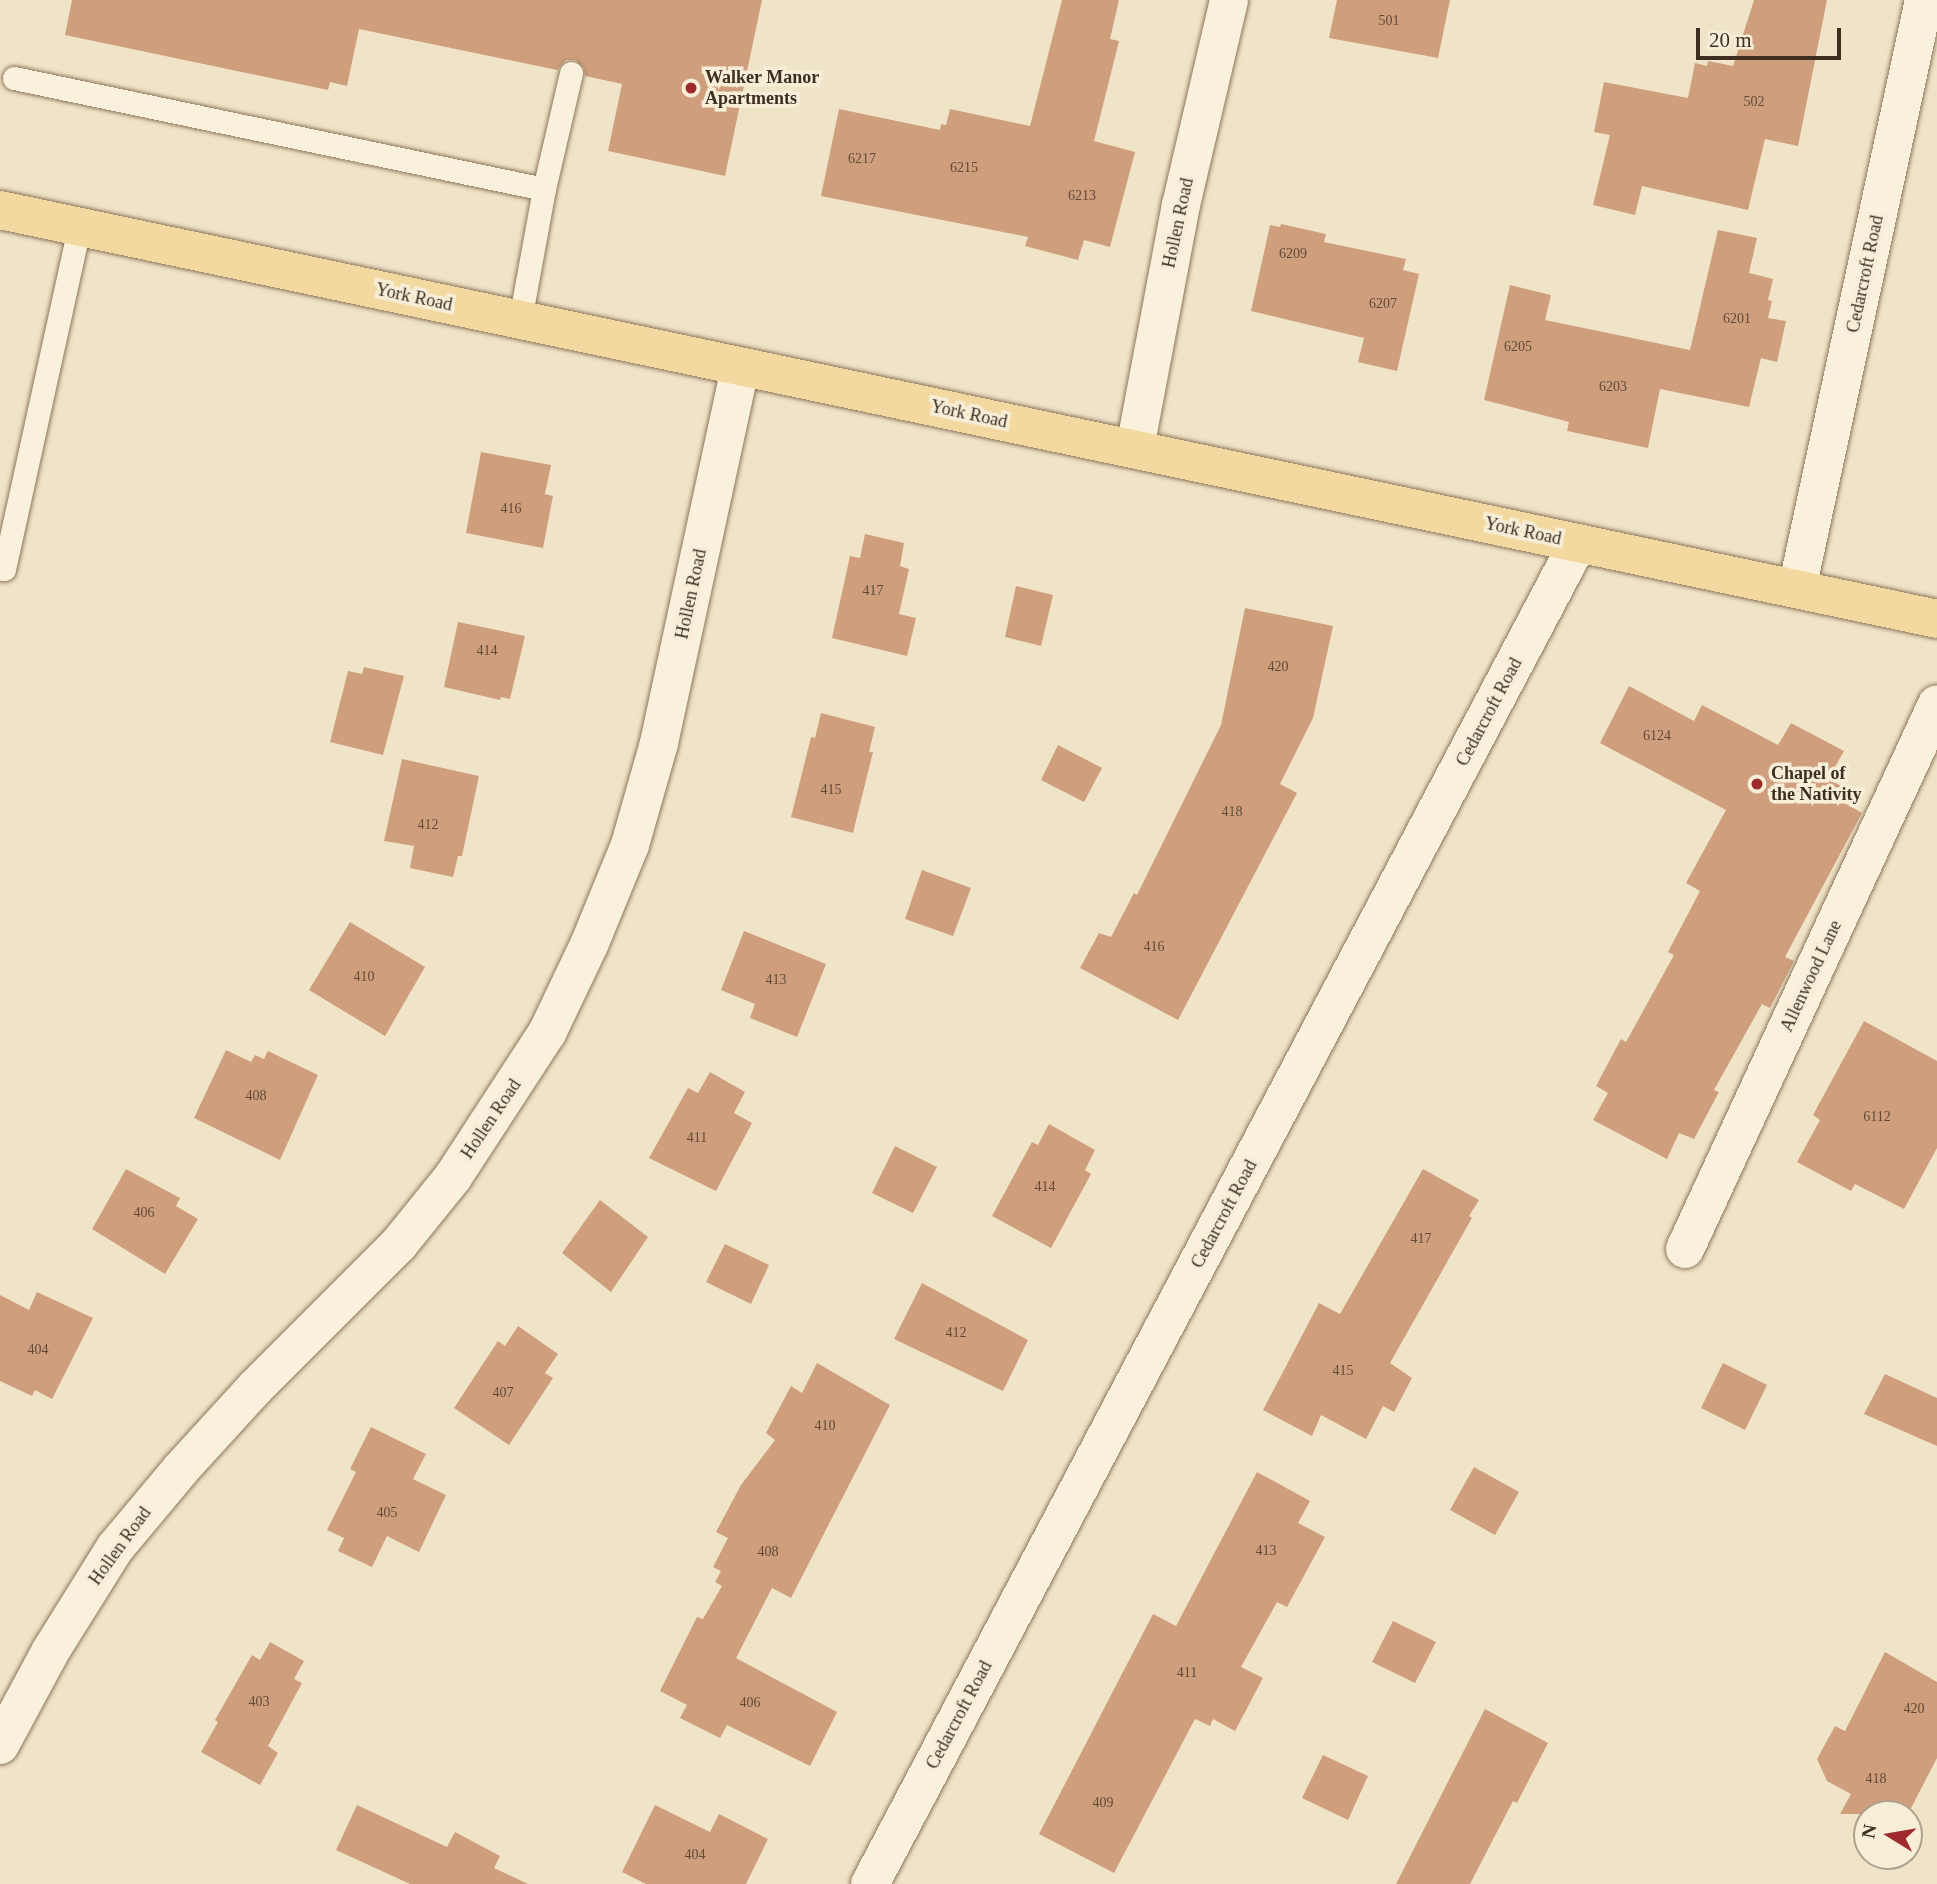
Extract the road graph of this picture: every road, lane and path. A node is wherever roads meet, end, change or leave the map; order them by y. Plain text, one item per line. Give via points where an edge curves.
1 (1229, 0) edge
2 (1924, 0) edge
3 (571, 73) dead end
4 (14, 78) dead end
5 (544, 189) junction
6 (0, 210) edge
7 (79, 227) junction
8 (520, 320) junction
9 (740, 367) junction
10 (1135, 449) junction
11 (1578, 543) junction
12 (0, 568) edge
13 (1797, 589) junction
14 (1937, 619) edge
15 (1937, 704) edge
16 (1685, 1249) dead end
17 (0, 1745) edge
18 (870, 1884) edge

1 - 10 street, Hollen Road via 1181,205
2 - 13 street, Cedarcroft Road
3 - 5 lane
4 - 5 lane
5 - 8 lane
6 - 7 main road, York Road
7 - 8 main road, York Road
7 - 12 lane via 4,569
8 - 9 main road, York Road
9 - 10 main road, York Road
9 - 17 street, Hollen Road via 659,743 634,832 547,1033 453,1177 399,1244 256,1387 115,1548 50,1652
10 - 11 main road, York Road
11 - 13 main road, York Road
11 - 18 street, Cedarcroft Road
13 - 14 main road, York Road
15 - 16 street, Allenwood Lane

